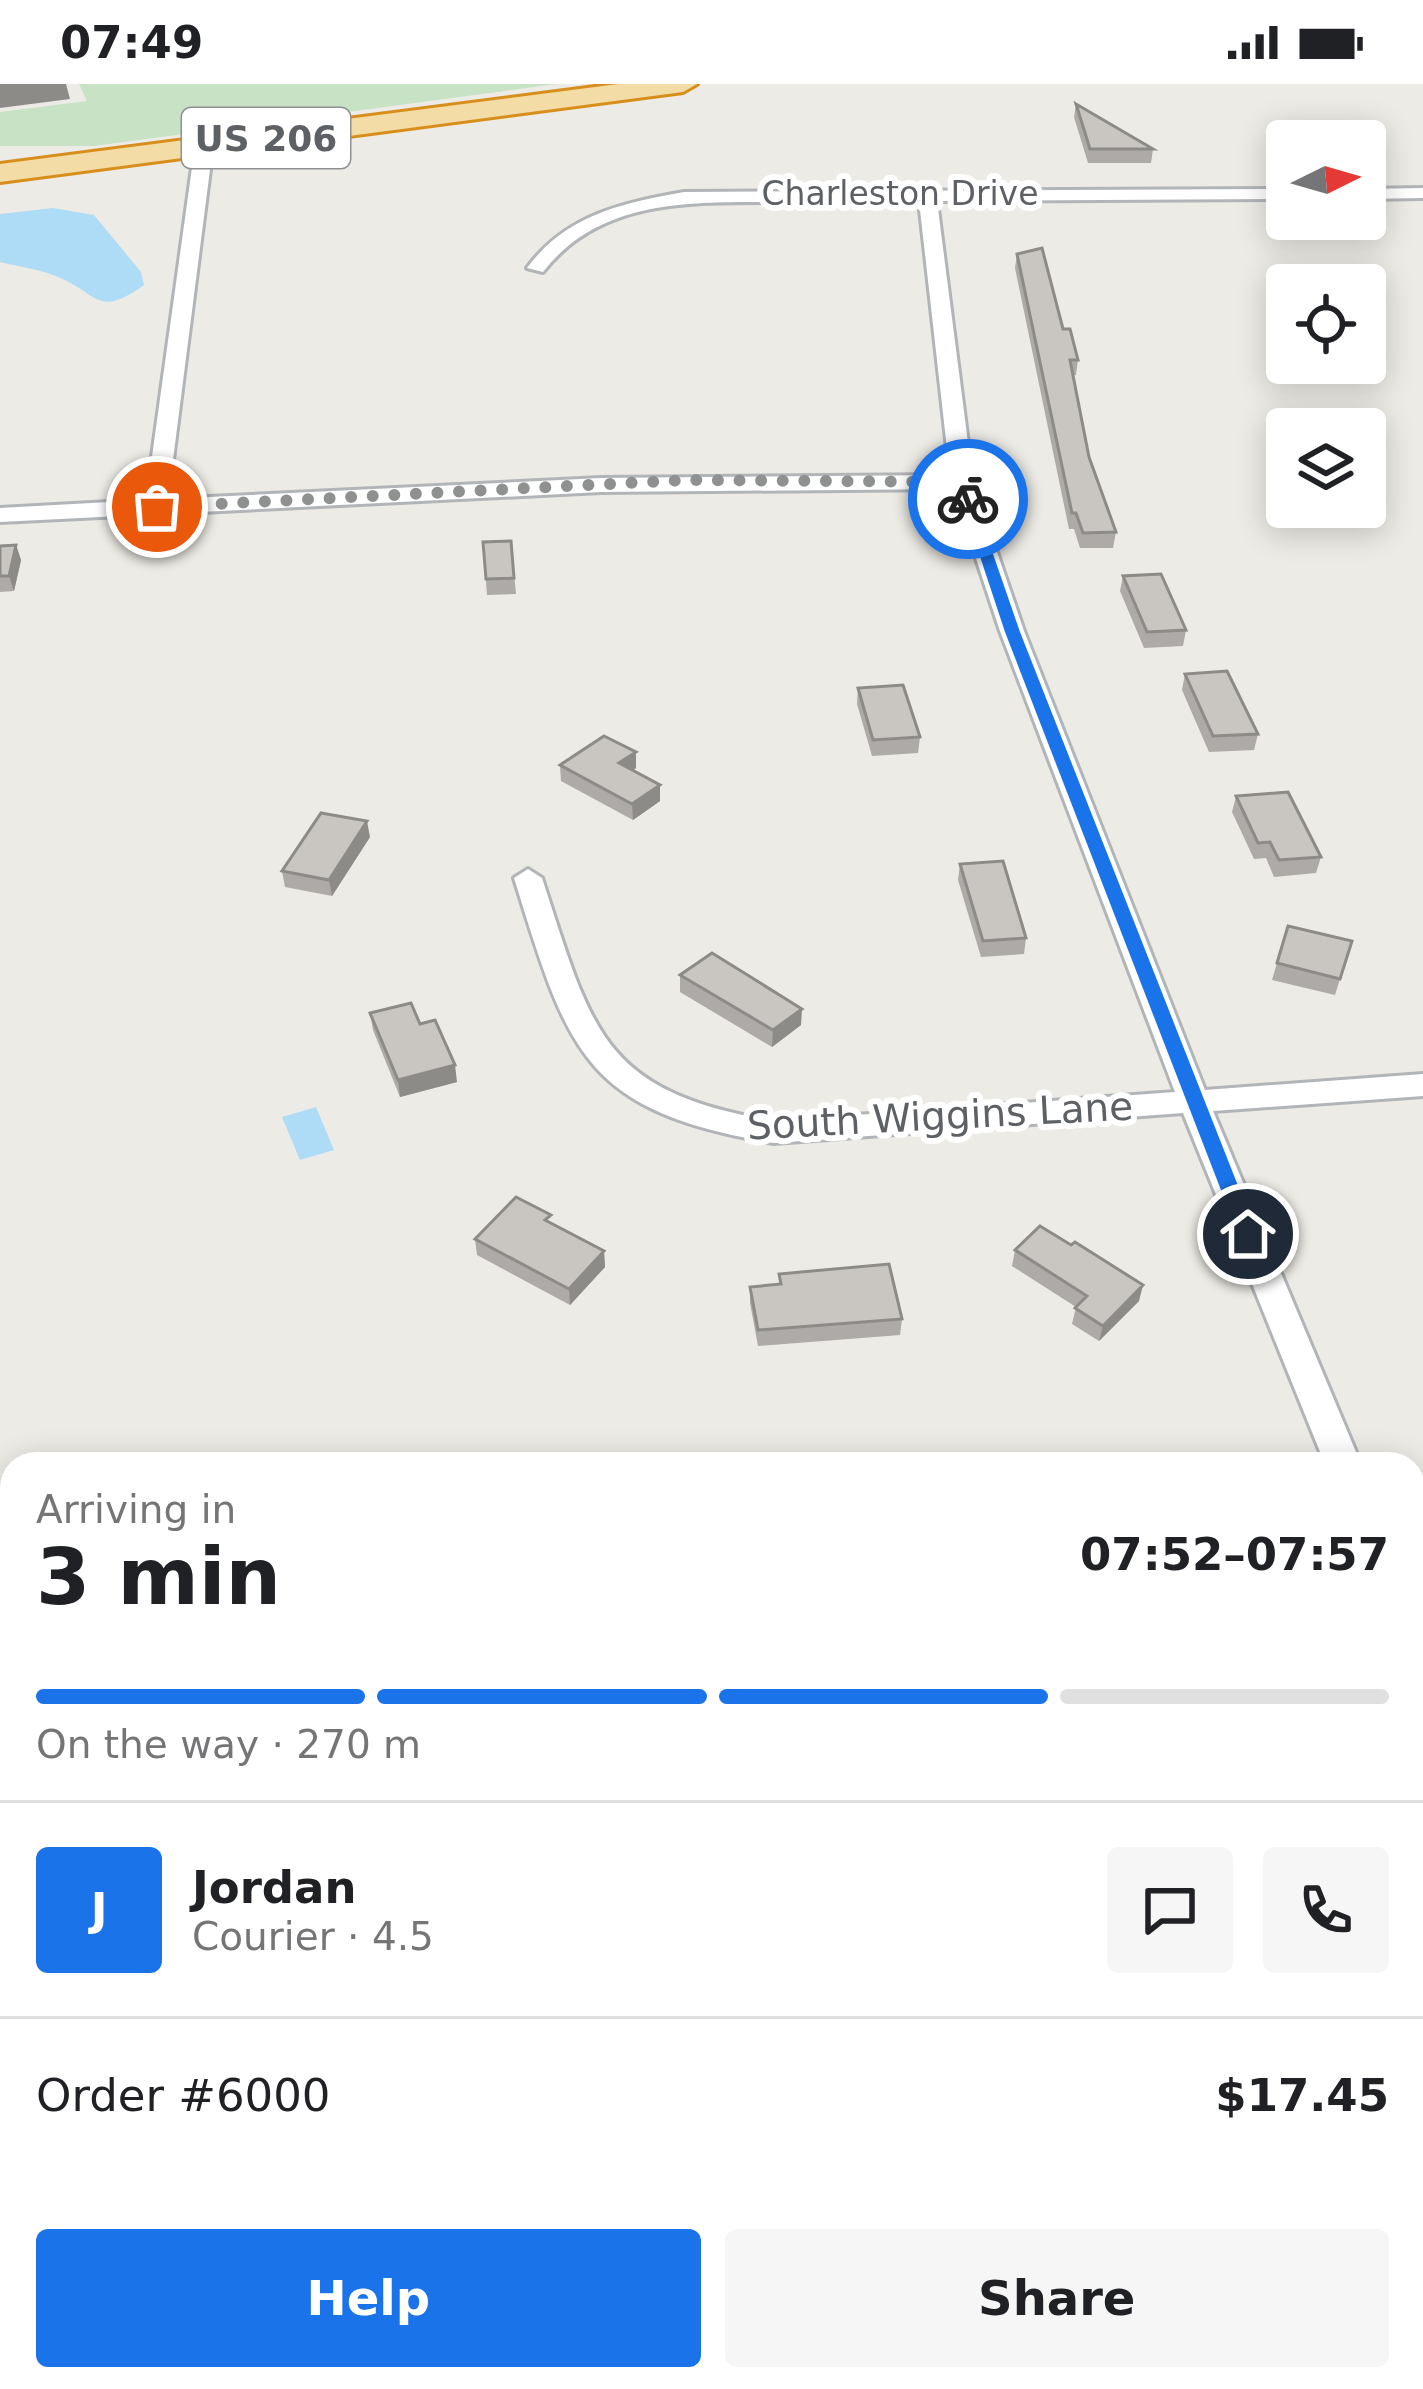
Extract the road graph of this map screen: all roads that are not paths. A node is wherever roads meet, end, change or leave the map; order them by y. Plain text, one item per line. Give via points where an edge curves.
1 (683, 84) edge
2 (204, 146) junction
3 (0, 173) edge
4 (927, 193) junction
5 (1266, 194) edge
6 (1386, 194) edge
7 (1423, 194) edge
8 (536, 268) dead end
9 (962, 482) junction
10 (157, 507) junction
11 (0, 515) edge
12 (528, 878) dead end
13 (1423, 1085) edge
14 (1194, 1102) junction
15 (1338, 1452) edge

1 - 2 highway, US 206
2 - 3 highway, US 206
2 - 10 street
4 - 5 street, Charleston Drive
4 - 8 street, Charleston Drive via 742,193 635,206 572,228
4 - 9 street
6 - 7 street
9 - 10 street via 666,481
9 - 14 street
10 - 11 street
12 - 14 street, South Wiggins Lane via 570,1008 596,1055 664,1108 712,1126 774,1132
13 - 14 street, South Wiggins Lane
14 - 15 street

